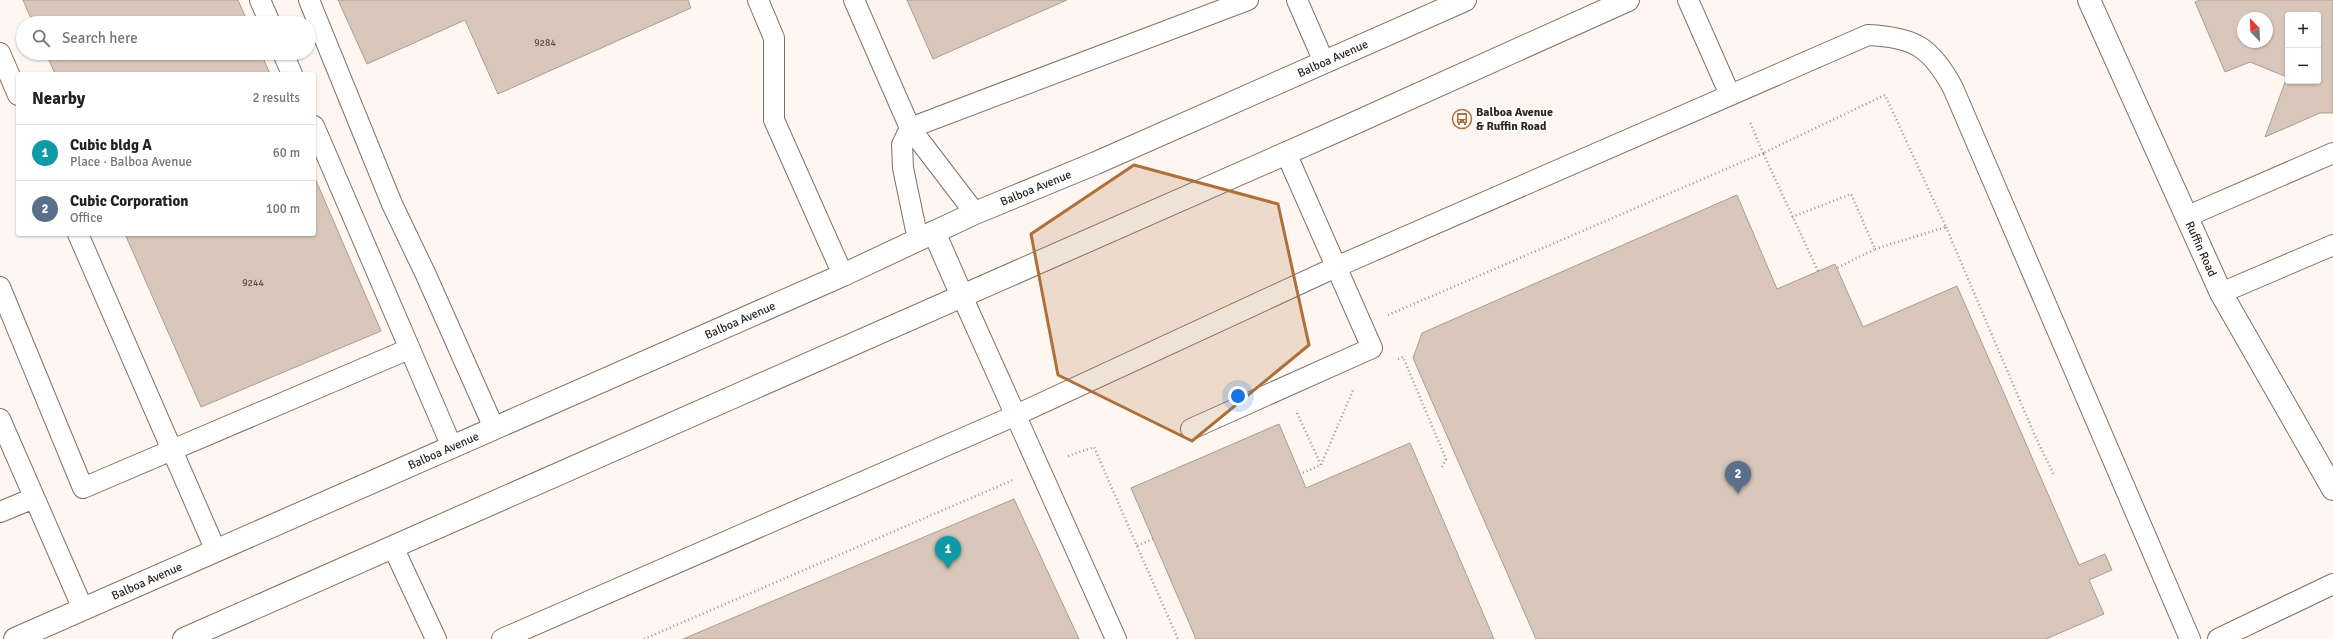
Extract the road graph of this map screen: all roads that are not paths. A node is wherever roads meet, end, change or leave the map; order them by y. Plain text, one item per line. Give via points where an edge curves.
1 (260, 0) edge
2 (309, 0) edge
3 (758, 0) edge
4 (854, 0) edge
5 (1248, 0) edge
6 (1297, 0) edge
7 (1465, 0) edge
8 (1628, 0) edge
9 (1688, 0) edge
10 (2089, 0) edge
11 (267, 16) edge
12 (316, 16) edge
13 (316, 17) edge
14 (1, 60) edge
15 (286, 60) edge
16 (1324, 62) junction
17 (291, 72) edge
18 (16, 91) edge
19 (1730, 95) junction
20 (910, 128) junction
21 (316, 131) edge
22 (1286, 153) junction
23 (2333, 153) edge
24 (975, 213) junction
25 (2188, 216) junction
26 (79, 236) edge
27 (926, 236) junction
28 (2333, 245) edge
29 (1336, 267) junction
30 (843, 275) junction
31 (0, 287) edge
32 (2222, 293) junction
33 (962, 296) junction
34 (409, 349) junction
35 (1014, 416) junction
36 (0, 419) edge
37 (494, 428) junction
38 (1191, 429) dead end
39 (452, 447) junction
40 (171, 450) junction
41 (2333, 489) edge
42 (34, 498) junction
43 (0, 512) edge
44 (393, 547) junction
45 (216, 551) junction
46 (2333, 584) edge
47 (83, 609) junction
48 (15, 639) edge
49 (184, 639) edge
50 (436, 639) edge
51 (502, 639) edge
52 (1116, 639) edge
53 (2190, 639) edge
54 (2218, 639) edge

1 - 11 lane
2 - 12 lane
3 - 30 lane via 774,38 774,120
4 - 20 lane
5 - 20 lane
6 - 16 lane
7 - 16 main road, Balboa Avenue
8 - 22 main road
9 - 19 lane
10 - 25 main road, Ruffin Road
13 - 37 lane via 392,204
14 - 18 lane
15 - 17 lane
16 - 24 main road, Balboa Avenue
19 - 29 lane
19 - 53 lane via 1868,35 1895,36 1920,46 1940,65 1953,88
20 - 24 lane
20 - 27 lane via 902,145 903,168
21 - 34 lane
22 - 29 lane
22 - 33 main road
23 - 25 lane
24 - 27 main road, Balboa Avenue
25 - 32 main road, Ruffin Road
26 - 40 lane
27 - 30 main road, Balboa Avenue
27 - 33 main road
28 - 32 lane
29 - 35 lane
29 - 38 lane via 1372,348
30 - 37 main road, Balboa Avenue
31 - 40 lane via 83,488
32 - 41 main road, Ruffin Road
33 - 35 lane
33 - 44 main road
34 - 39 lane
34 - 40 lane
35 - 51 lane
35 - 52 lane
36 - 42 lane
37 - 39 main road, Balboa Avenue
39 - 45 main road, Balboa Avenue
40 - 45 lane
42 - 43 lane
42 - 47 lane
44 - 49 main road
44 - 50 lane
45 - 47 main road, Balboa Avenue
46 - 54 lane
47 - 48 main road, Balboa Avenue

